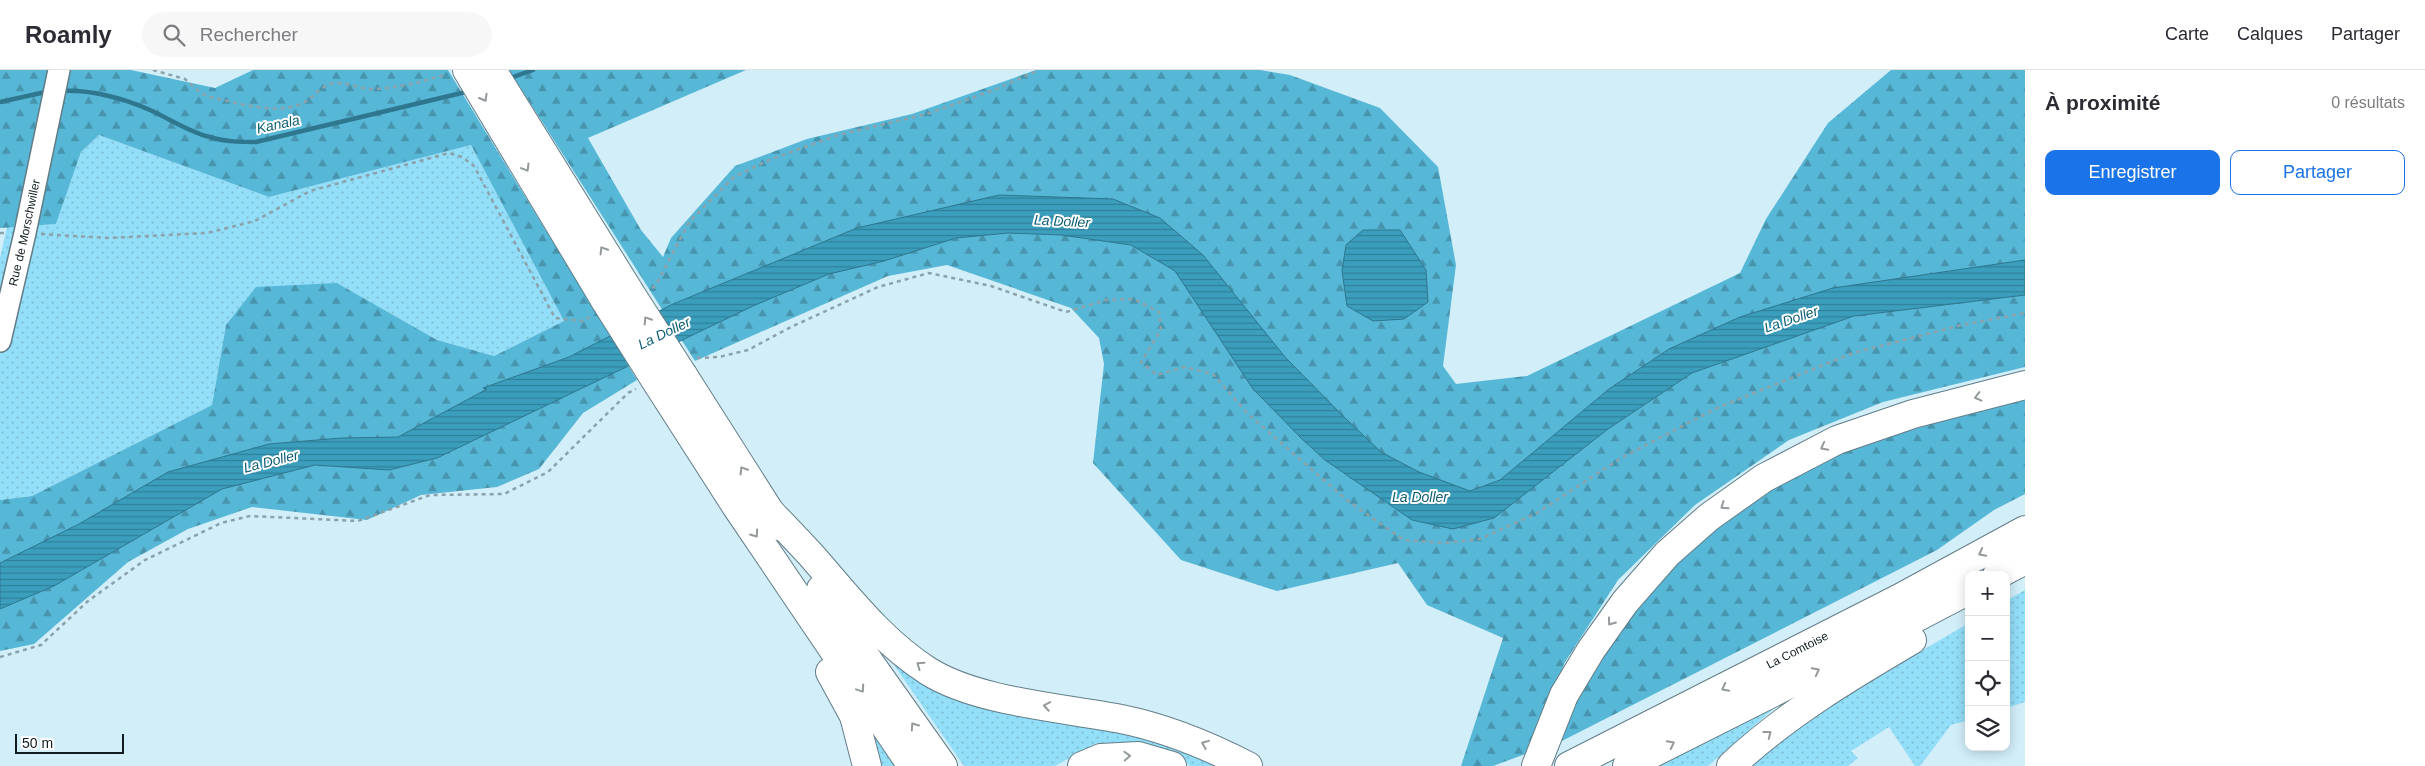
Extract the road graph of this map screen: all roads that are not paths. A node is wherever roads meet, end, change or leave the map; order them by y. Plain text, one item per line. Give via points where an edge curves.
1 (59, 70) edge
2 (492, 70) edge
3 (459, 72) edge
4 (511, 123) junction
5 (0, 341) edge
6 (667, 378) junction
7 (2025, 385) edge
8 (769, 511) junction
9 (2025, 530) edge
10 (2025, 560) edge
11 (775, 562) junction
12 (2004, 571) edge
13 (2025, 575) edge
14 (2010, 584) edge
15 (1965, 592) edge
16 (1965, 609) edge
17 (867, 766) edge
18 (912, 766) edge
19 (942, 766) edge
20 (1082, 766) edge
21 (1172, 766) edge
22 (1248, 766) edge
23 (1536, 766) edge
24 (1569, 766) edge
25 (1627, 766) edge
26 (1731, 766) edge

1 - 5 street, Rue de Morschwiller
2 - 4 highway
3 -> 4 highway
4 - 6 highway, bridge
8 -> 6 highway
6 -> 11 highway via 736,506
7 -> 23 highway via 1914,414 1837,440 1764,478 1709,516 1666,554 1625,602 1591,650 1573,680
19 -> 8 highway
22 -> 8 highway via 1207,745 1165,730 1123,719 1028,703 963,687 929,672 897,649
9 -> 24 highway, La Comtoise via 1880,608
10 - 12 highway
11 - 17 highway via 806,629 854,716
11 -> 18 highway
13 - 14 highway
25 -> 15 highway
26 -> 16 highway via 1790,717 1827,692
20 -> 21 highway via 1101,758 1138,756

